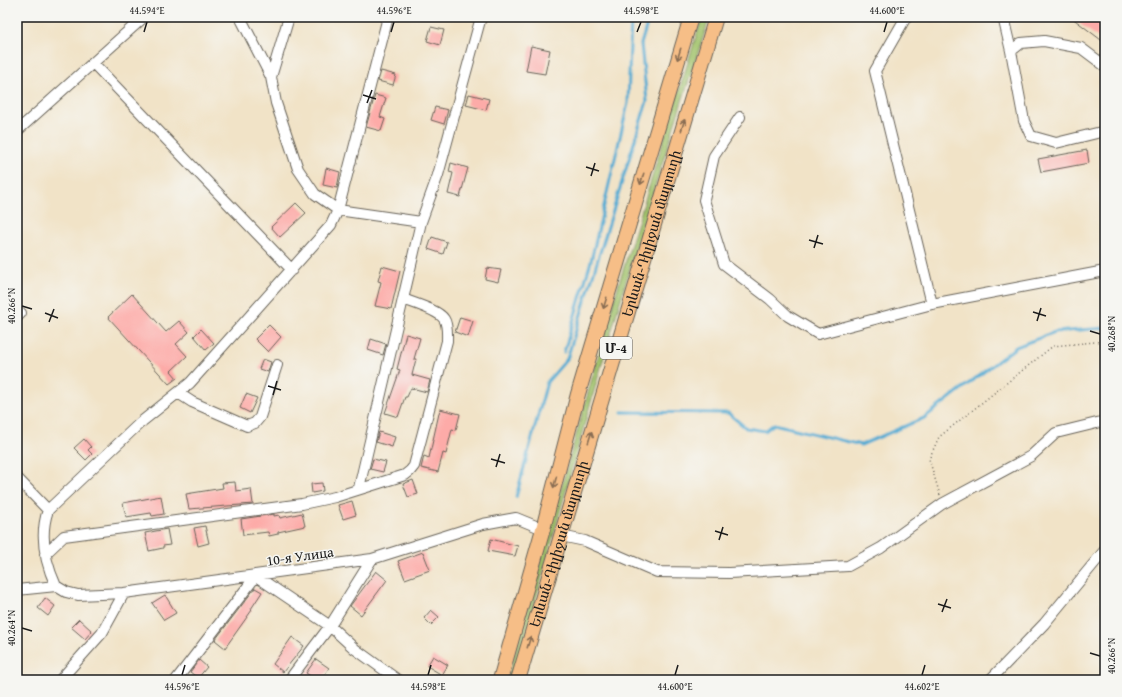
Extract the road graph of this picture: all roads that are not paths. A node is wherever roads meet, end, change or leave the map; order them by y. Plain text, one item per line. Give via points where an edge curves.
1 (144, 17) edge
2 (240, 17) edge
3 (289, 17) edge
4 (388, 17) edge
5 (481, 17) edge
6 (691, 17) edge
7 (716, 17) edge
8 (906, 17) edge
9 (1002, 17) edge
10 (1011, 50) junction
11 (94, 63) junction
12 (1105, 66) edge
13 (272, 77) junction
14 (740, 117) dead end
15 (17, 131) edge
16 (1105, 131) edge
17 (338, 210) junction
18 (421, 222) junction
19 (292, 270) junction
20 (1105, 271) edge
21 (403, 300) junction
22 (932, 304) junction
23 (277, 365) dead end
24 (178, 393) junction
25 (1105, 421) edge
26 (17, 478) edge
27 (360, 488) junction
28 (48, 510) junction
29 (543, 529) junction
30 (561, 536) junction
31 (1105, 550) edge
32 (45, 554) junction
33 (372, 559) junction
34 (256, 576) junction
35 (56, 586) junction
36 (17, 590) edge
37 (124, 593) junction
38 (330, 626) junction
39 (60, 680) edge
40 (176, 680) edge
41 (289, 680) edge
42 (398, 680) edge
43 (500, 680) edge
44 (518, 680) edge
45 (990, 680) edge

1 - 11 street
2 - 13 street
3 - 13 street
4 - 17 street
5 - 18 street via 438,175
6 -> 29 highway, Երևան-Դիլիջան մայրուղի / Մ-4 via 580,387
30 -> 7 highway, Երևան-Դիլիջան մայրուղի / Մ-4
8 - 22 street via 875,71
9 - 10 street
10 - 12 street via 1022,43 1044,41 1081,48
10 - 16 street via 1024,121 1031,136 1056,143
11 - 15 street
11 - 19 street
13 - 17 street via 276,103 298,169 315,194
14 - 22 street via 714,156 704,200 724,264 770,298 788,316 818,334
17 - 18 street
17 - 19 street via 331,225
18 - 21 street
19 - 24 street via 190,383
20 - 22 street
21 - 27 street
21 - 27 street via 439,313 447,326 447,341 414,466 405,475
23 - 24 street via 260,417 255,423 247,426 192,402
24 - 28 street via 140,423
25 - 30 street via 1056,433 1031,456 942,504 881,548 848,566 729,573 657,572 585,541
26 - 28 street
27 - 32 street via 335,497 302,504 64,536
28 - 32 street via 44,522
29 - 33 street, 10-я Улица via 516,518 483,524
29 - 43 highway, Երևան-Դիլիջան մայրուղի / Մ-4
44 -> 30 highway, Երևան-Դիլիջան մայրուղի / Մ-4
31 - 45 street via 1044,624
32 - 35 street
33 - 34 street, 10-я Улица
33 - 38 street
34 - 37 street, 10-я Улица
34 - 38 street
34 - 40 street
35 - 36 street
35 - 37 street, 10-я Улица via 66,592 78,594
37 - 39 street via 102,633
38 - 41 street
38 - 42 street via 355,649

